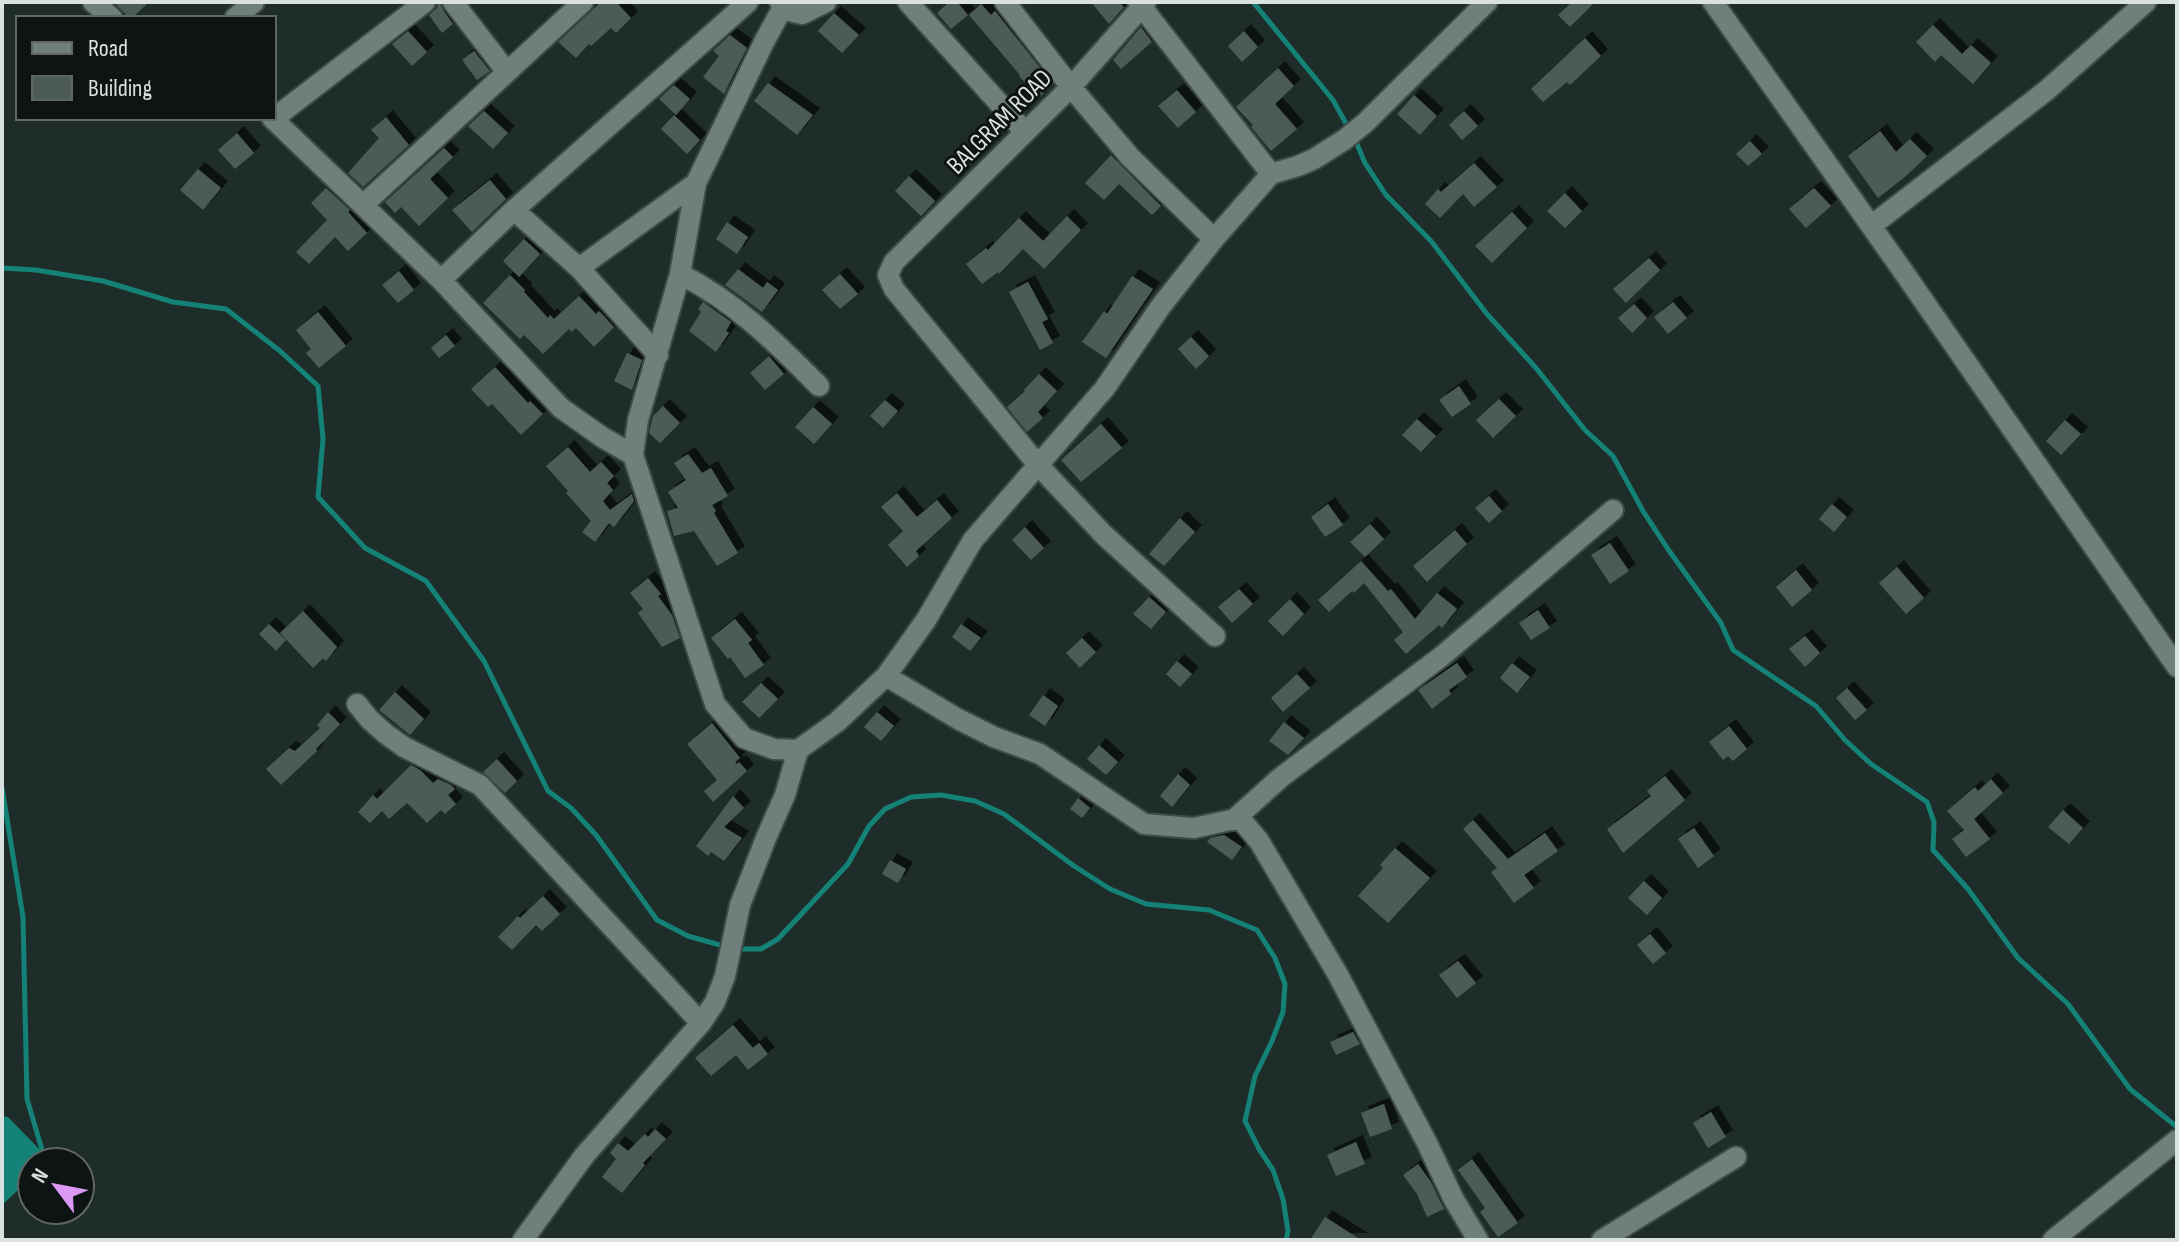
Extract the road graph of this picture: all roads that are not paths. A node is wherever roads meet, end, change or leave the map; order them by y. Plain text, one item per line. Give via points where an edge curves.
1 (93, 2) edge
2 (254, 2) edge
3 (425, 2) edge
4 (453, 2) edge
5 (583, 2) edge
6 (748, 2) edge
7 (826, 2) edge
8 (908, 2) edge
9 (1005, 2) edge
10 (1487, 2) edge
11 (1713, 2) edge
12 (2146, 2) edge
13 (1142, 4) edge
14 (781, 6) edge
15 (110, 16) edge
16 (237, 16) edge
17 (507, 72) junction
18 (1071, 87) junction
19 (276, 116) edge
20 (275, 120) edge
21 (1025, 132) junction
22 (1271, 174) junction
23 (696, 183) junction
24 (363, 205) junction
25 (514, 210) junction
26 (1871, 226) junction
27 (1214, 239) junction
28 (579, 268) junction
29 (680, 274) junction
30 (441, 280) junction
31 (658, 355) junction
32 (819, 386) dead end
33 (633, 455) junction
34 (1038, 465) junction
35 (1613, 510) dead end
36 (1215, 636) dead end
37 (2177, 667) edge
38 (886, 676) junction
39 (357, 704) dead end
40 (798, 750) junction
41 (1240, 818) junction
42 (701, 1023) junction
43 (2177, 1140) edge
44 (1736, 1157) dead end
45 (523, 1240) edge
46 (1478, 1240) edge
47 (1602, 1240) edge
48 (2053, 1240) edge

1 - 15 street
2 - 16 street
3 - 19 street
4 - 17 street
5 - 17 street
6 - 25 street
7 - 14 street via 802,14
8 - 21 street
9 - 18 street
10 - 22 street via 1344,140 1298,166
11 - 26 street
12 - 26 street via 2047,90
13 - 18 street, BALGRAM ROAD
13 - 22 street
14 - 23 street
17 - 24 street
18 - 21 street, BALGRAM ROAD
18 - 27 street via 1130,157
20 - 24 street
21 - 34 street, BALGRAM ROAD via 894,262 888,275
22 - 27 street
23 - 28 street
23 - 29 street
24 - 30 street
25 - 28 street
25 - 30 street
26 - 37 street
27 - 34 street via 1105,388
28 - 31 street
29 - 31 street
29 - 32 street via 760,327
30 - 33 street via 561,408
31 - 33 street
33 - 40 street via 715,704 744,738 774,749
34 - 36 street via 1104,535
34 - 38 street via 973,540
35 - 41 street via 1442,656 1280,778
38 - 40 street
38 - 41 street via 958,719 1040,754 1144,824 1194,828
39 - 42 street via 404,747 480,785
40 - 42 street via 740,905 725,976
41 - 46 street via 1337,973
42 - 45 street via 584,1156
43 - 48 street
44 - 47 street

